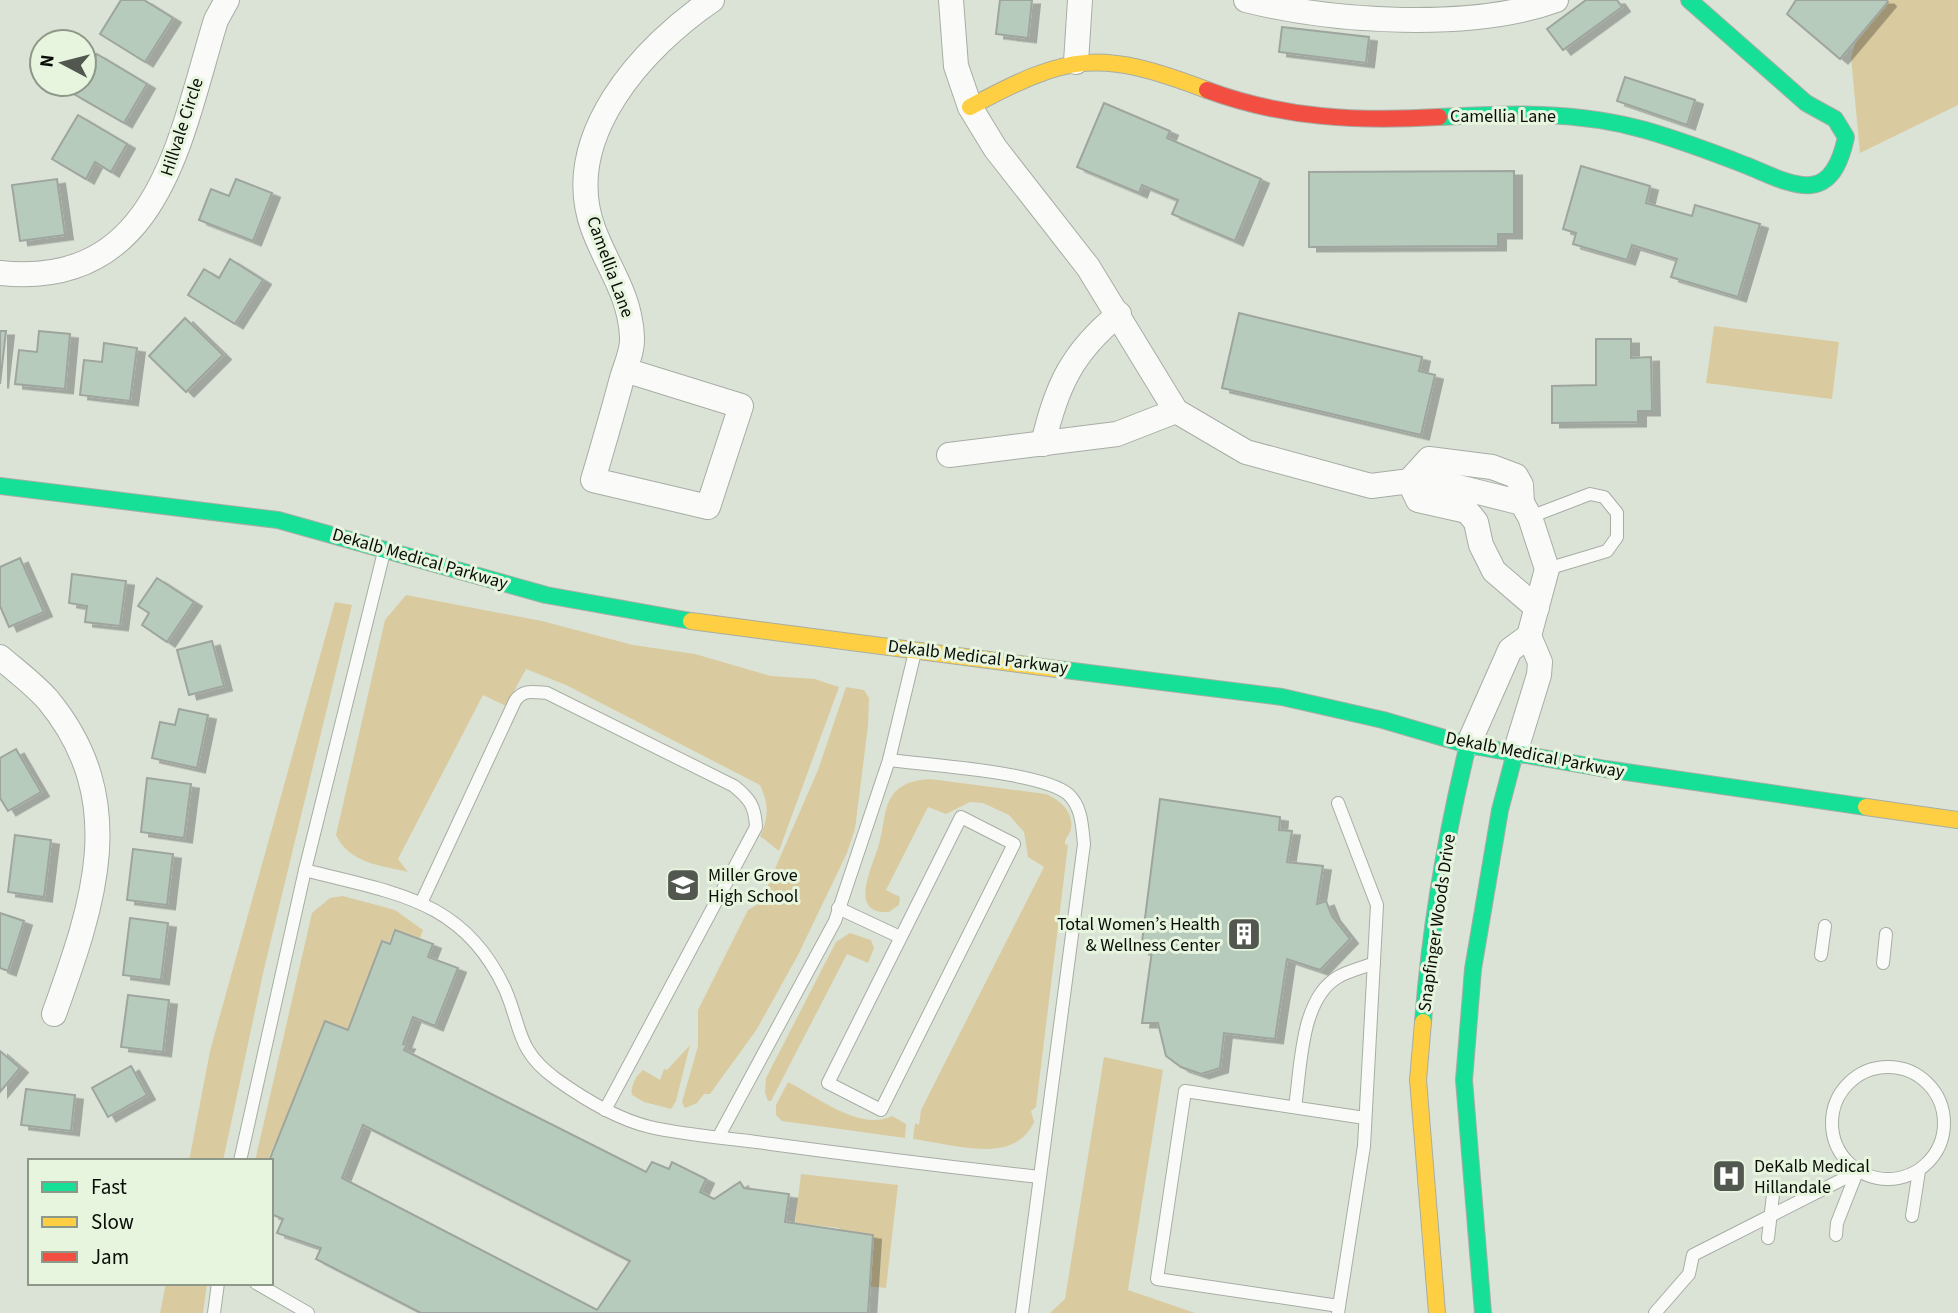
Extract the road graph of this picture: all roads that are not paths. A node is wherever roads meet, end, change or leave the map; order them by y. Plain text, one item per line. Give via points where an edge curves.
1 (227, 0) edge
2 (951, 0) edge
3 (1080, 0) edge
4 (1246, 0) edge
5 (1556, 0) edge
6 (1689, 0) edge
7 (697, 4) edge
8 (1076, 62) junction
9 (970, 107) junction
10 (0, 273) edge
11 (1119, 314) junction
12 (625, 370) junction
13 (1176, 411) junction
14 (1043, 444) junction
15 (949, 455) dead end
16 (0, 486) edge
17 (1473, 488) junction
18 (1526, 510) junction
19 (385, 549) junction
20 (1547, 569) junction
21 (1537, 608) junction
22 (1529, 636) junction
23 (916, 649) junction
24 (0, 656) edge
25 (1468, 745) junction
26 (1515, 753) junction
27 (889, 760) junction
28 (1338, 803) dead end
29 (1958, 820) edge
30 (305, 870) junction
31 (422, 901) junction
32 (838, 908) junction
33 (1825, 926) dead end
34 (1886, 934) dead end
35 (901, 937) junction
36 (1821, 955) dead end
37 (1883, 962) dead end
38 (1374, 963) junction
39 (54, 1014) dead end
40 (1295, 1107) junction
41 (605, 1110) junction
42 (1365, 1118) junction
43 (719, 1136) junction
44 (240, 1159) edge
45 (1919, 1171) junction
46 (1857, 1172) junction
47 (1039, 1177) junction
48 (1774, 1186) dead end
49 (1912, 1216) dead end
50 (1769, 1217) junction
51 (1836, 1235) dead end
52 (1768, 1238) dead end
53 (218, 1285) edge
54 (259, 1285) edge
55 (1338, 1310) edge
56 (214, 1313) edge
57 (308, 1313) edge
58 (1022, 1313) edge
59 (1437, 1313) edge
60 (1483, 1313) edge
61 (1655, 1313) edge

1 - 10 street, Hillvale Circle via 216,20 166,180 140,222 102,255 58,271
2 - 9 street via 956,66
3 - 8 street
4 - 5 street via 1290,10 1417,20 1536,8
6 - 8 main road, Camellia Lane via 1806,103 1835,119 1846,137 1843,155 1832,174 1813,185 1791,182 1649,131 1553,114 1311,116 1251,105 1126,63
7 - 12 street, Camellia Lane via 654,46 622,89 598,129 587,164 586,199 593,229 629,310 633,341
8 - 9 main road, Camellia Lane via 1022,80
9 - 11 street via 995,149
11 - 13 street
11 - 14 street via 1093,335 1072,362 1053,400
12 - 12 street, Camellia Lane via 741,406 708,506 593,480
13 - 14 street via 1117,434
13 - 17 street via 1245,452 1371,486 1426,479
14 - 15 street
16 - 19 main road, Dekalb Medical Parkway via 278,520
17 - 18 street
17 - 21 street via 1481,545 1494,571
18 - 20 street
18 - 20 lane via 1590,494 1604,497 1618,513 1617,537 1607,551
19 - 23 main road, Dekalb Medical Parkway via 546,594 631,611
19 - 30 lane
20 - 21 street
21 - 22 street
22 - 25 street via 1510,650
22 - 26 street via 1540,662 1539,675
23 - 25 main road, Dekalb Medical Parkway via 1282,697
23 - 27 lane
24 - 39 street via 48,700 89,767 99,849 85,926
25 - 26 main road, Dekalb Medical Parkway
25 - 59 main road, Snapfinger Woods Drive via 1427,964 1418,1080
26 - 29 main road, Dekalb Medical Parkway
26 - 60 main road via 1500,810 1473,969 1464,1080
27 - 32 lane
27 - 47 lane via 1035,779 1067,794 1081,812 1084,844
28 - 38 lane via 1377,905
30 - 31 lane
30 - 44 lane
31 - 41 lane via 455,922 484,953 506,991 521,1042 545,1070
31 - 41 lane via 515,701 529,691 547,693 748,797 755,809 756,827
32 - 35 lane
32 - 43 lane
33 - 36 lane
34 - 37 lane
35 - 35 lane via 961,817 1014,844 881,1110 828,1083
38 - 40 lane via 1337,977 1318,993 1310,1012
38 - 42 lane
40 - 42 lane
40 - 55 lane via 1185,1091 1157,1279
41 - 43 lane via 649,1126
42 - 55 lane
43 - 47 lane
45 - 46 lane via 1889,1181
45 - 46 lane via 1940,1146 1944,1114 1930,1085 1903,1068 1870,1068 1843,1086 1830,1116 1836,1148
45 - 49 lane
46 - 50 lane
46 - 51 lane
47 - 58 lane
48 - 50 lane
50 - 52 lane
50 - 61 lane via 1693,1255 1689,1274
53 - 56 lane
54 - 57 lane

